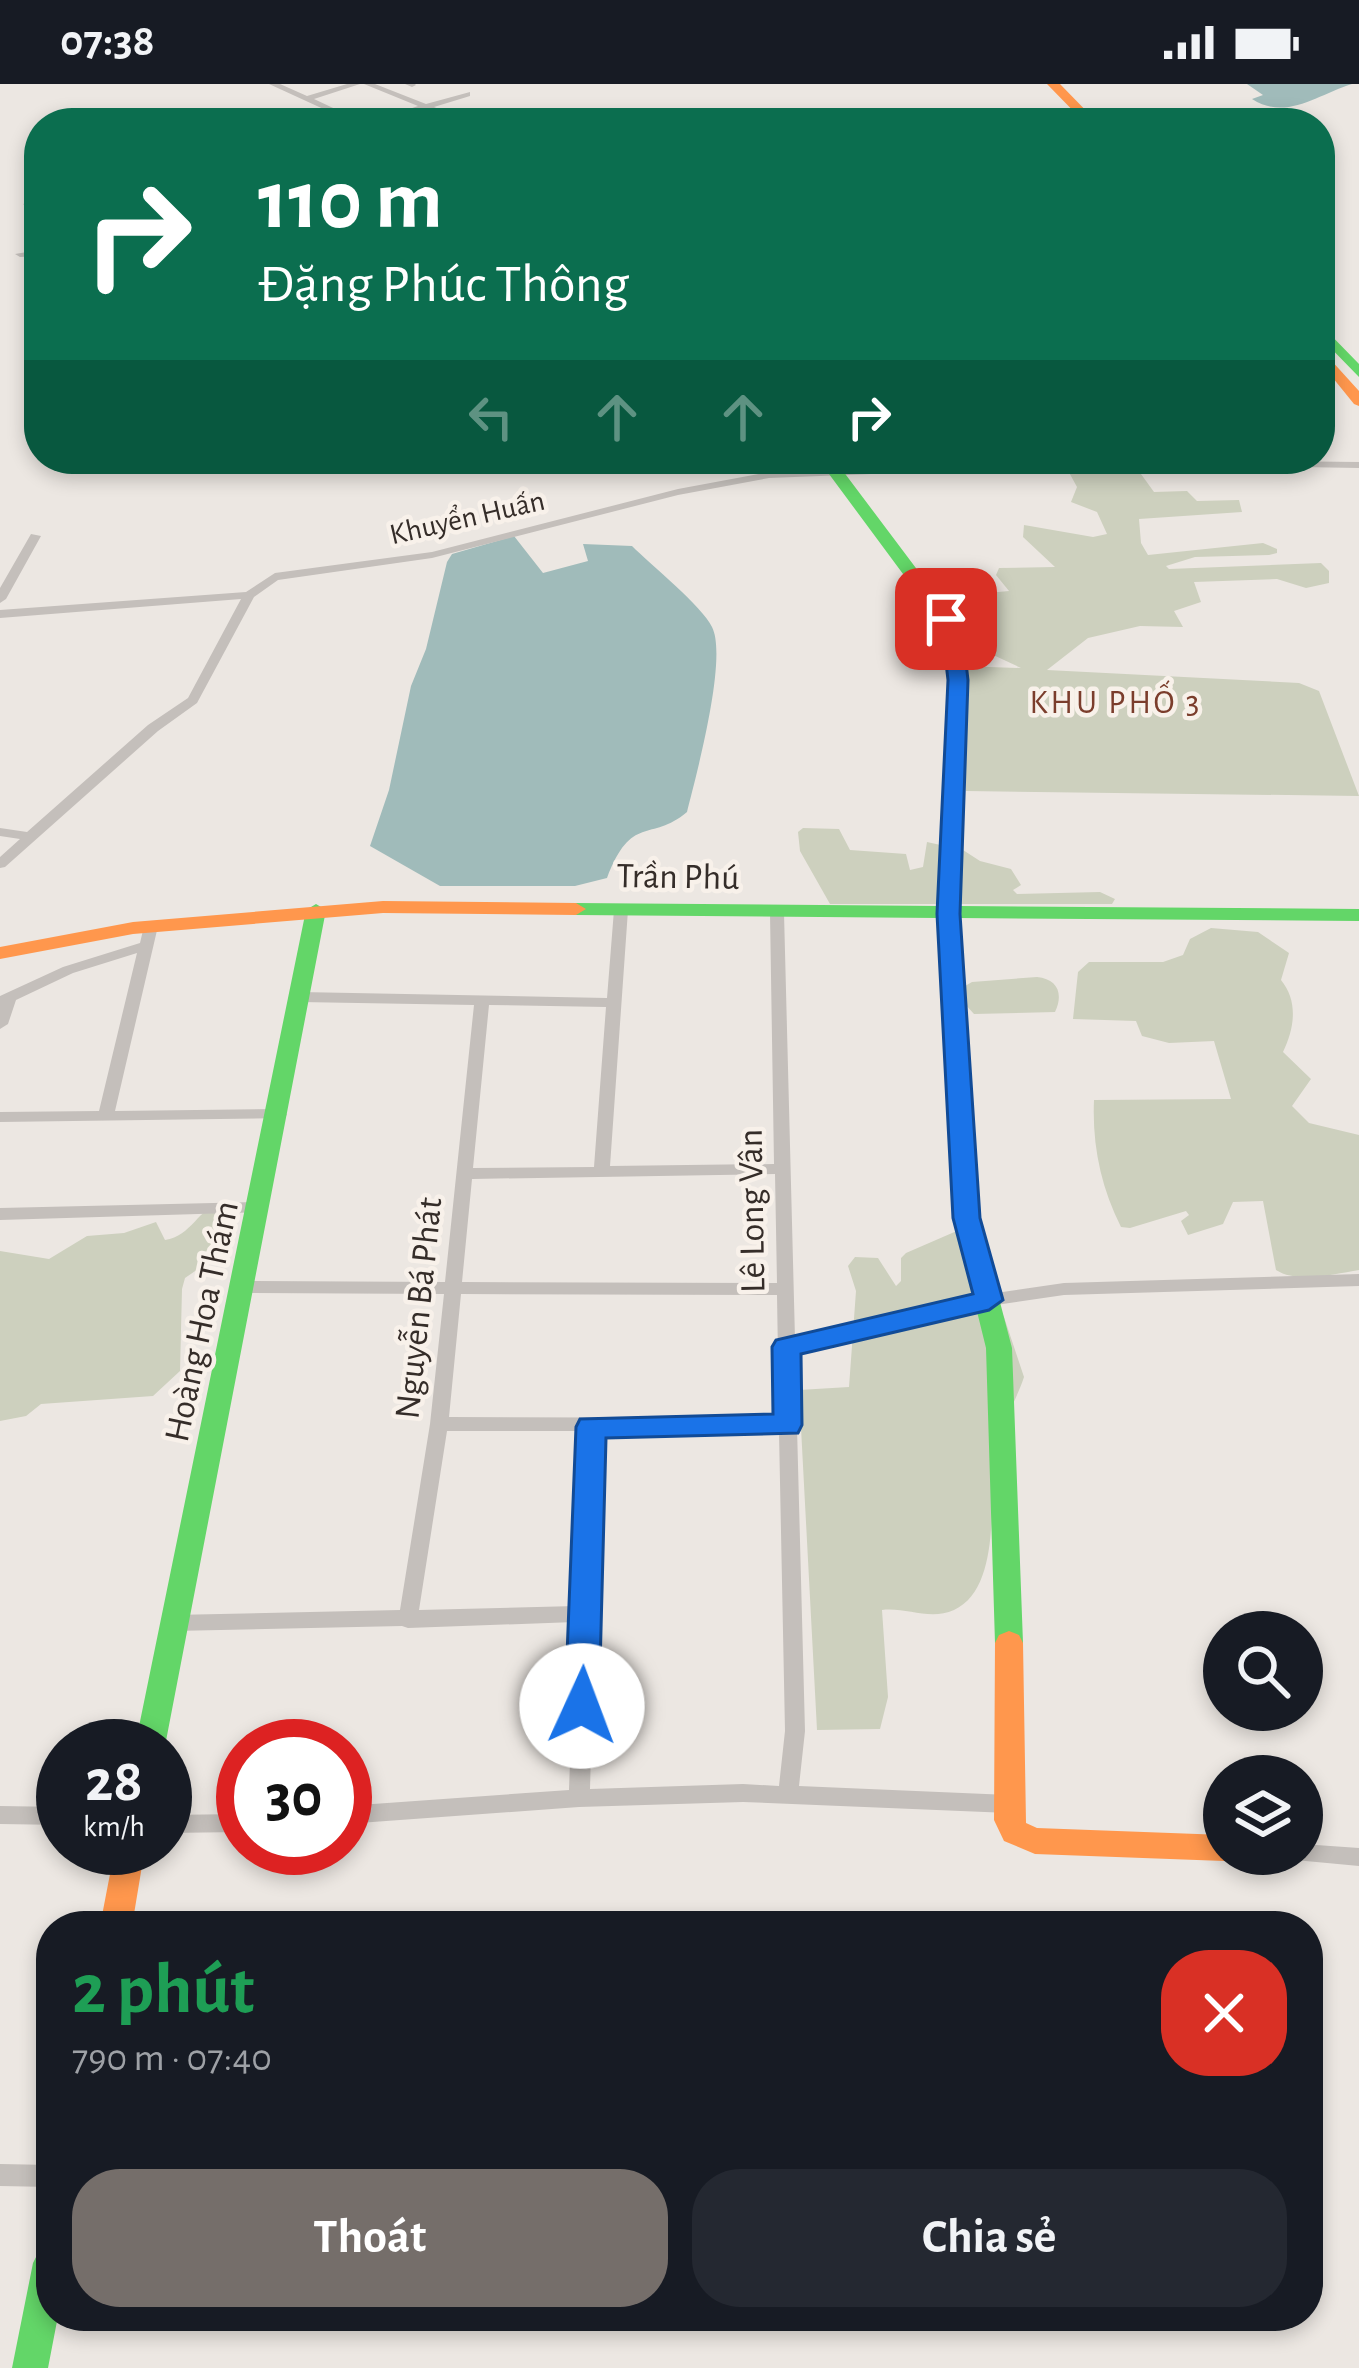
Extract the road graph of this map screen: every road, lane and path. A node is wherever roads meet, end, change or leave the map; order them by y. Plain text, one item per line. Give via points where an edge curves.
1 (272, 84) edge
2 (356, 84) edge
3 (368, 84) edge
4 (1053, 84) edge
5 (1072, 84) edge
6 (467, 94) dead end
7 (305, 99) junction
8 (426, 107) junction
9 (326, 108) edge
10 (423, 108) edge
11 (1077, 108) edge
12 (1097, 108) edge
13 (20, 254) dead end
14 (24, 254) edge
15 (1335, 345) edge
16 (1335, 371) edge
17 (1359, 373) edge
18 (1359, 401) edge
19 (837, 474) joint
20 (769, 476) joint
21 (34, 536) dead end
22 (249, 595) junction
23 (0, 599) edge
24 (0, 614) edge
25 (0, 832) edge
26 (30, 837) junction
27 (0, 864) edge
28 (316, 910) junction
29 (621, 910) junction
30 (778, 913) junction
31 (948, 914) junction
32 (1359, 916) edge
33 (149, 936) junction
34 (0, 953) edge
35 (300, 997) junction
36 (4, 1000) edge
37 (482, 1001) junction
38 (614, 1003) junction
39 (0, 1024) edge
40 (279, 1114) junction
41 (106, 1116) junction
42 (0, 1117) edge
43 (782, 1169) junction
44 (602, 1171) junction
45 (463, 1174) junction
46 (260, 1208) junction
47 (0, 1214) edge
48 (1359, 1280) edge
49 (244, 1287) junction
50 (452, 1289) junction
51 (786, 1289) junction
52 (989, 1300) junction
53 (787, 1347) junction
54 (439, 1424) junction
55 (788, 1425) junction
56 (591, 1427) junction
57 (585, 1614) junction
58 (408, 1620) junction
59 (173, 1623) junction
60 (154, 1719) edge
61 (788, 1794) junction
62 (579, 1798) junction
63 (1009, 1804) junction
64 (372, 1813) edge
65 (0, 1815) edge
66 (36, 1816) edge
67 (1203, 1847) edge
68 (1323, 1854) edge
69 (1359, 1857) edge
70 (125, 1875) edge
71 (119, 1911) edge
72 (0, 2175) edge
73 (36, 2176) edge
74 (37, 2331) edge
75 (30, 2368) edge

1 - 7 street
2 - 7 street
3 - 8 street
4 - 11 street
5 - 12 street
6 - 8 street
7 - 9 street
8 - 10 street
13 - 14 street
15 - 17 street
16 - 18 street
19 - 20 street, Khuyển Huấn
19 - 31 street via 952,628 958,680
20 - 22 street, Khuyển Huấn via 432,555 275,577
21 - 23 street
22 - 24 street, Khuyển Huấn
22 - 26 street via 193,700
25 - 26 street
26 - 27 street
28 - 29 street, Trần Phú
28 - 33 street, Trần Phú
28 - 35 street, Hoàng Hoa Thám
29 - 30 street, Trần Phú
29 - 38 street
30 - 31 street, Trần Phú
30 - 43 street, Lê Long Vân
31 - 32 street, Trần Phú
31 - 52 street via 966,1218
33 - 34 street, Trần Phú
33 - 36 street
33 - 41 street
35 - 37 street
35 - 40 street, Hoàng Hoa Thám
36 - 39 street
37 - 38 street
37 - 45 street, Nguyễn Bá Phát
38 - 44 street
40 - 41 street
40 - 46 street, Hoàng Hoa Thám
41 - 42 street
43 - 44 street
43 - 51 street, Lê Long Vân
44 - 45 street
45 - 50 street, Nguyễn Bá Phát
46 - 47 street
46 - 49 street, Hoàng Hoa Thám
48 - 52 street via 1114,1286
49 - 50 street
49 - 59 street, Hoàng Hoa Thám
50 - 51 street
50 - 54 street, Nguyễn Bá Phát
51 - 53 street, Lê Long Vân
52 - 53 street
52 - 63 street via 999,1348
53 - 55 street, Lê Long Vân
54 - 56 street
54 - 58 street, Nguyễn Bá Phát
55 - 56 street
55 - 61 street, Lê Long Vân via 795,1731
56 - 57 street
57 - 58 street
57 - 62 street
58 - 59 street
59 - 60 street, Hoàng Hoa Thám
61 - 62 street
61 - 63 street
62 - 64 street
63 - 67 street via 1009,1820 1025,1840
65 - 66 street
68 - 69 street
70 - 71 street
72 - 73 street
74 - 75 street

